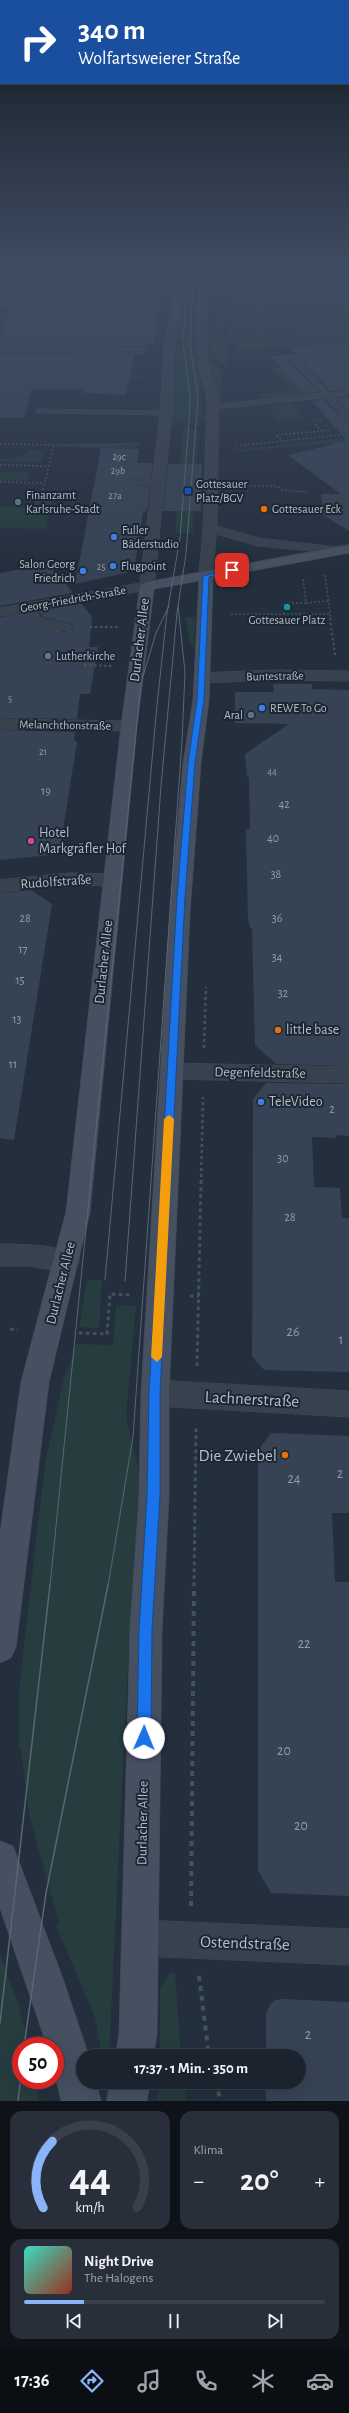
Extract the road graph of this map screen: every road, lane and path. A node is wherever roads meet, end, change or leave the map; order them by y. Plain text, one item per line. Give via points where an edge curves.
1 (168, 371) edge
2 (204, 371) edge
3 (306, 371) edge
4 (127, 378) dead end
5 (136, 378) dead end
6 (349, 393) edge
7 (327, 395) junction
8 (213, 407) junction
9 (40, 411) dead end
10 (166, 412) junction
11 (308, 416) dead end
12 (346, 416) dead end
13 (322, 419) dead end
14 (312, 420) junction
15 (331, 430) dead end
16 (321, 431) junction
17 (337, 436) dead end
18 (282, 441) junction
19 (0, 444) edge
20 (143, 444) dead end
21 (54, 445) junction
22 (241, 446) dead end
23 (0, 465) edge
24 (49, 466) junction
25 (134, 481) dead end
26 (0, 482) edge
27 (158, 482) junction
28 (44, 483) junction
29 (229, 486) dead end
30 (306, 492) dead end
31 (42, 494) dead end
32 (210, 528) junction
33 (344, 550) edge
34 (303, 572) dead end
35 (325, 572) dead end
36 (206, 576) junction
37 (147, 586) junction
38 (328, 602) junction
39 (306, 603) junction
40 (27, 607) junction
41 (0, 612) edge
42 (231, 614) dead end
43 (284, 614) junction
44 (329, 614) junction
45 (67, 626) dead end
46 (90, 627) dead end
47 (121, 627) dead end
48 (96, 653) dead end
49 (116, 653) dead end
50 (84, 666) dead end
51 (114, 666) dead end
52 (343, 676) edge
53 (202, 678) junction
54 (0, 724) edge
55 (129, 726) junction
56 (113, 880) junction
57 (0, 886) edge
58 (206, 986) dead end
59 (171, 1071) junction
60 (204, 1072) junction
61 (349, 1075) edge
62 (0, 1255) edge
63 (67, 1261) junction
64 (160, 1296) junction
65 (199, 1296) junction
66 (49, 1332) junction
67 (155, 1393) junction
68 (196, 1396) junction
69 (349, 1404) edge
70 (0, 1647) edge
71 (0, 1859) edge
72 (141, 1938) junction
73 (195, 1942) junction
74 (349, 1947) edge
75 (135, 2049) edge
76 (208, 2049) edge
77 (129, 2089) edge
78 (217, 2089) edge
79 (81, 2101) edge
80 (127, 2101) edge
81 (221, 2101) edge

1 - 10 street, Durlacher Allee
2 - 8 street, Durlacher Allee
3 - 7 lane
4 - 5 path
6 - 7 lane
7 - 8 lane
7 - 12 lane
8 - 32 street, Durlacher Allee
9 - 10 lane
10 - 27 street, Durlacher Allee
11 - 14 path
13 - 14 path
14 - 16 path
15 - 16 path
16 - 18 path via 276,435
17 - 18 path
18 - 22 path
19 - 21 path
20 - 21 path
21 - 24 path
23 - 24 path
24 - 28 path
25 - 27 lane
26 - 28 path
27 - 37 street, Durlacher Allee
28 - 31 path
29 - 30 path via 277,486 282,490
32 - 33 street via 258,542
32 - 36 street, Durlacher Allee
33 - 36 main road
34 - 39 path
35 - 38 path
36 - 37 main road
36 - 53 main road, Durlacher Allee
37 - 40 street, Georg-Friedrich-Straße
37 - 55 main road, Durlacher Allee
38 - 39 path
38 - 44 path
39 - 43 path via 283,603
40 - 41 street, Georg-Friedrich-Straße
40 - 45 lane via 28,612 40,621
42 - 43 path
43 - 44 path
44 - 52 path
46 - 47 path
48 - 49 path
50 - 51 path
52 - 53 street, Buntestraße
53 - 59 main road, Durlacher Allee via 192,763
54 - 55 street, Melanchthonstraße
55 - 56 main road, Durlacher Allee
56 - 57 street, Rudolfstraße via 70,879
56 - 63 main road, Durlacher Allee via 78,1212
58 - 60 path
59 - 60 street, Degenfeldstraße
59 - 64 main road, Durlacher Allee
60 - 61 street, Degenfeldstraße
60 - 65 path
62 - 63 street via 28,1255
63 - 66 main road, Durlacher Allee
64 - 65 path
64 - 66 path via 110,1294 107,1334
64 - 67 main road, Durlacher Allee
65 - 68 path
66 - 70 main road, Durlacher Allee via 28,1419
67 - 68 street, Lachnerstraße
67 - 72 main road, Durlacher Allee via 154,1496 146,1638
68 - 69 street, Lachnerstraße
68 - 73 path via 191,1910
71 - 79 main road via 54,2006
72 - 73 street, Ostendstraße
72 - 75 main road, Durlacher Allee
73 - 74 street, Ostendstraße
73 - 76 path
77 - 80 main road
78 - 81 path

